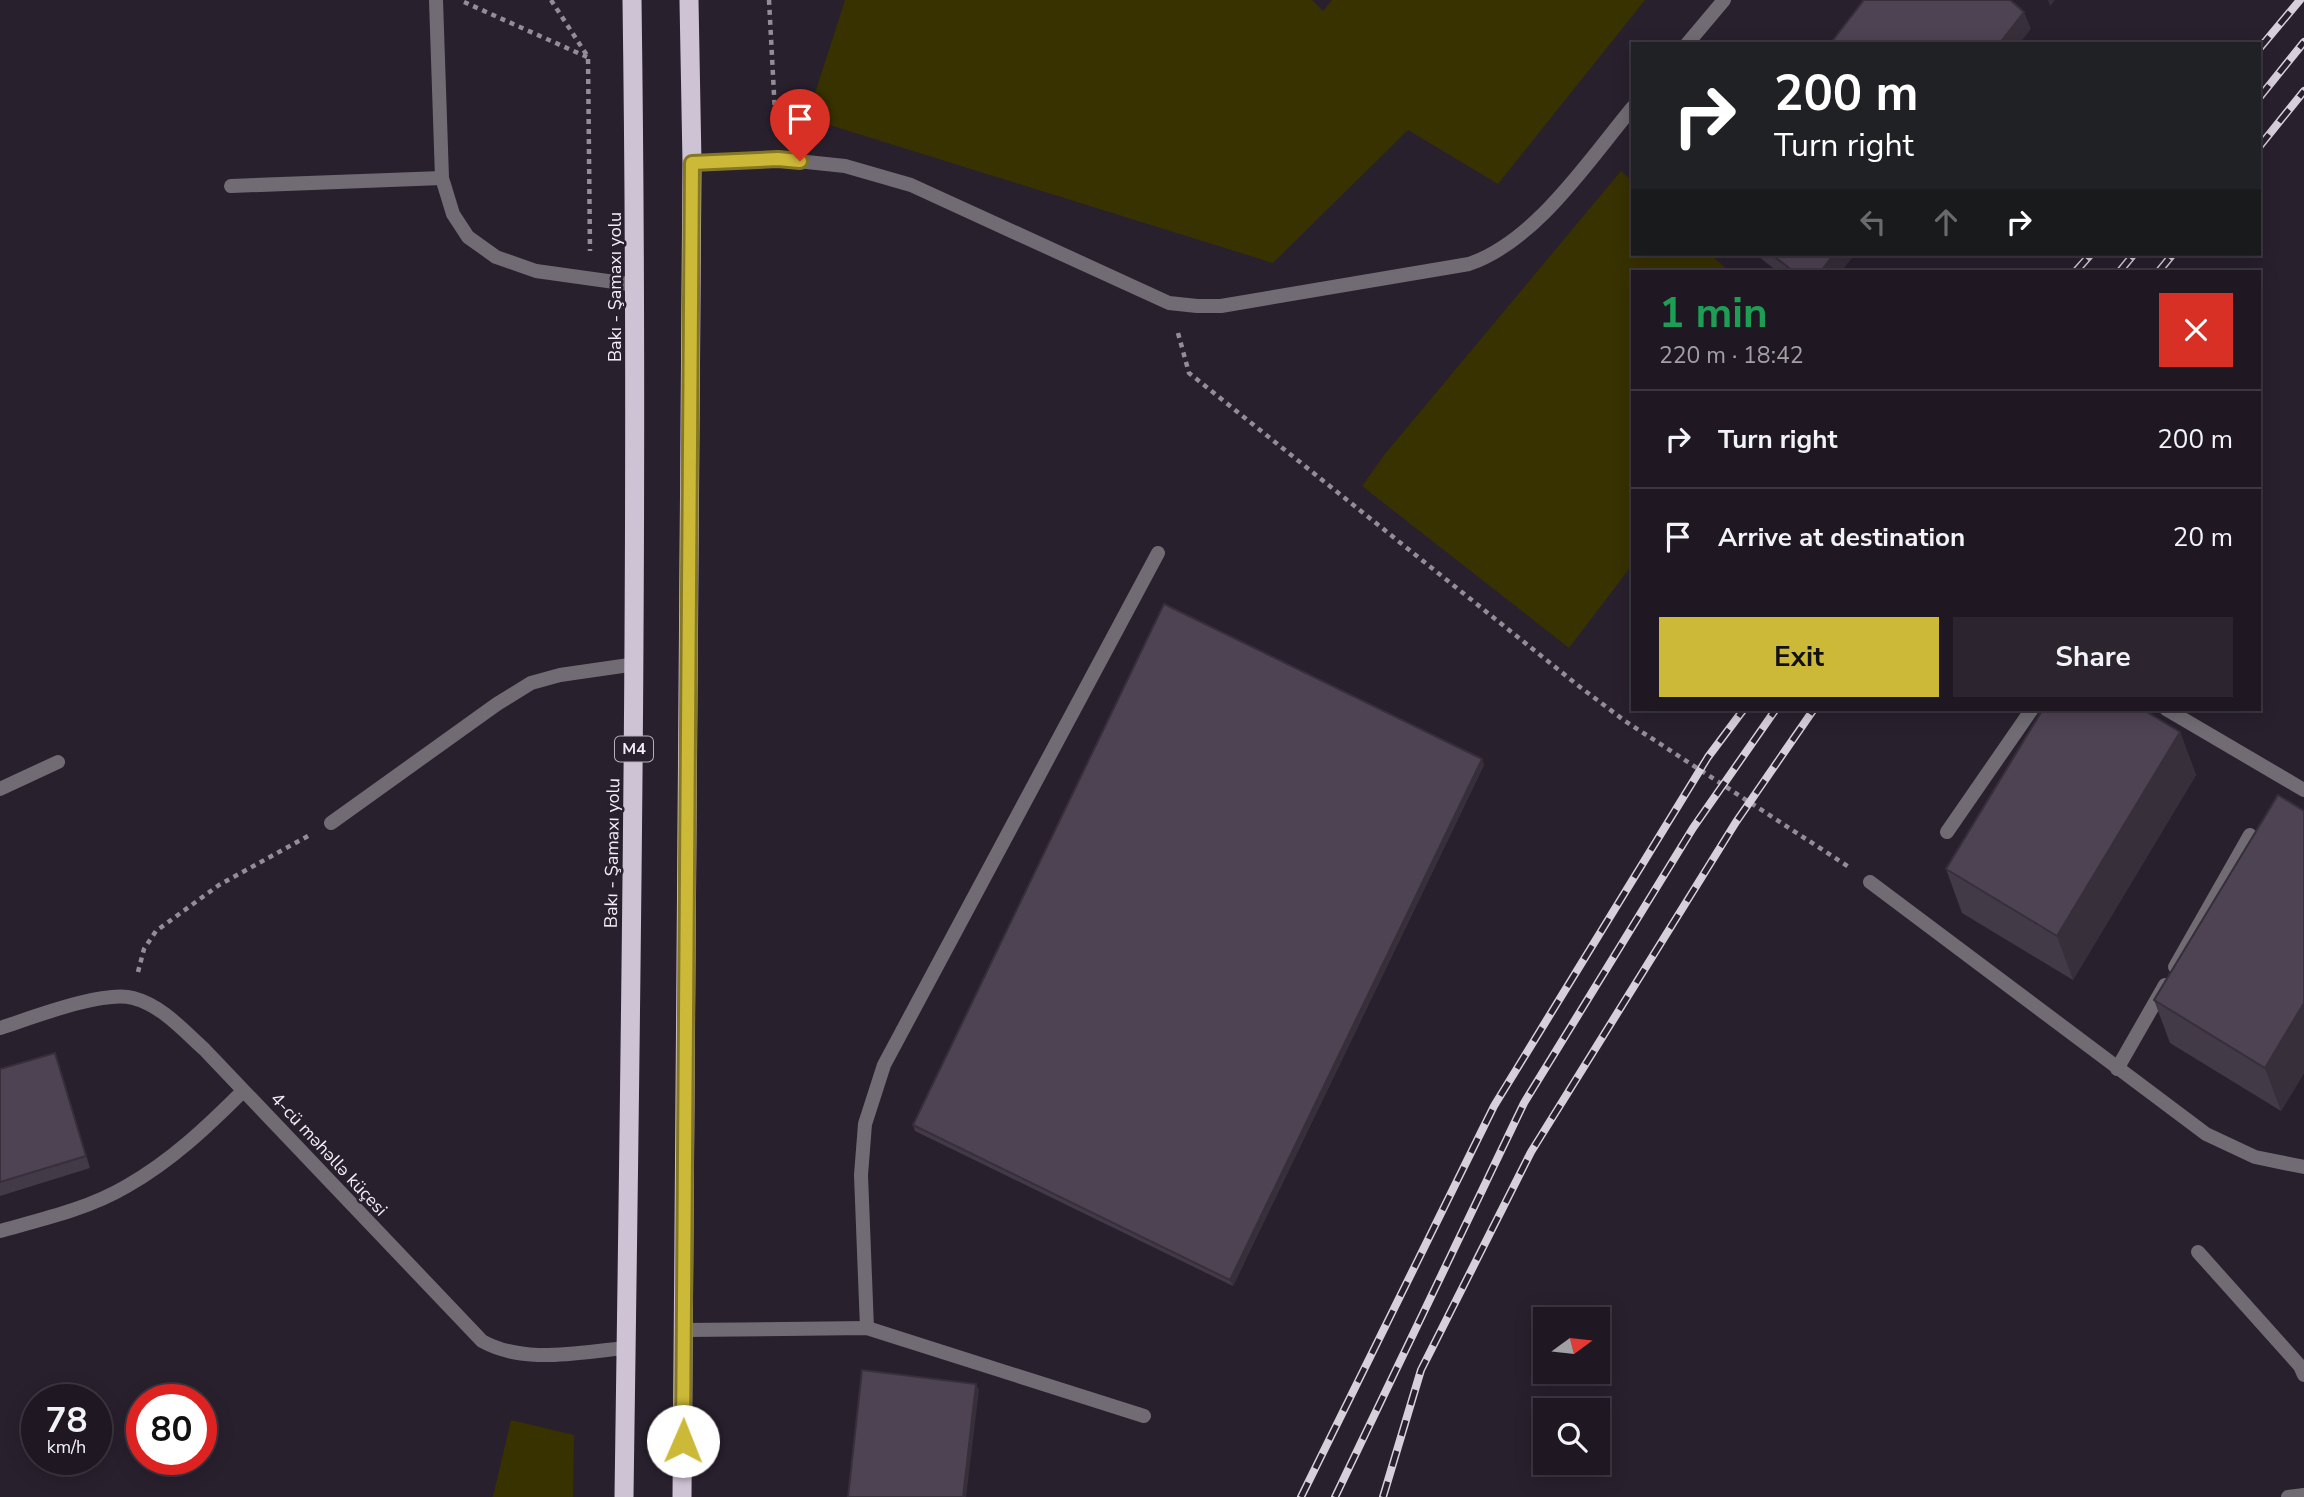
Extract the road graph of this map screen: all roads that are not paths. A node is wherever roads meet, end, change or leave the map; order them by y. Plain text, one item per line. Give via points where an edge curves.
1 (436, 0) edge
2 (632, 0) edge
3 (689, 0) edge
4 (1724, 0) edge
5 (1689, 42) edge
6 (1631, 109) edge
7 (692, 163) junction
8 (442, 178) junction
9 (230, 186) dead end
10 (636, 285) junction
11 (1158, 553) dead end
12 (636, 664) junction
13 (2031, 711) edge
14 (2169, 711) edge
15 (58, 762) dead end
16 (0, 789) edge
17 (2304, 790) edge
18 (331, 823) road end
19 (1947, 832) dead end
20 (2250, 835) edge
21 (1870, 882) road end
22 (0, 1028) edge
23 (2117, 1069) junction
24 (243, 1091) junction
25 (2304, 1167) edge
26 (0, 1231) edge
27 (2198, 1252) dead end
28 (867, 1328) junction
29 (685, 1330) junction
30 (626, 1348) junction
31 (2304, 1375) edge
32 (1144, 1416) dead end
33 (2304, 1495) edge
34 (624, 1497) edge
35 (682, 1497) edge
36 (2288, 1497) edge

1 - 8 street
2 - 10 highway, Bakı - Şamaxı yolu / M4
3 - 7 highway
4 - 5 street
6 - 7 street via 1548,207 1490,257 1221,306 1170,303 911,185 845,166 778,159
7 - 29 highway
8 - 9 street
8 - 10 street via 453,214 468,237 496,257 536,271
10 - 12 highway, Bakı - Şamaxı yolu / M4
11 - 28 street via 884,1065 866,1124 861,1175
12 - 18 street via 560,674 531,683
12 - 30 highway, Bakı - Şamaxı yolu / M4
13 - 19 street
14 - 17 street
15 - 16 street
20 - 23 street
21 - 23 street
22 - 24 street, 4-cü məhəllə küçesi via 69,1006 132,997 169,1017
23 - 25 street via 2206,1134 2255,1157
24 - 26 street via 197,1137 127,1187 74,1210
24 - 30 street, 4-cü məhəllə küçesi via 482,1341 520,1356
27 - 31 street
28 - 29 street
28 - 32 street
29 - 35 highway
30 - 34 highway, Bakı - Şamaxı yolu / M4
33 - 36 street

